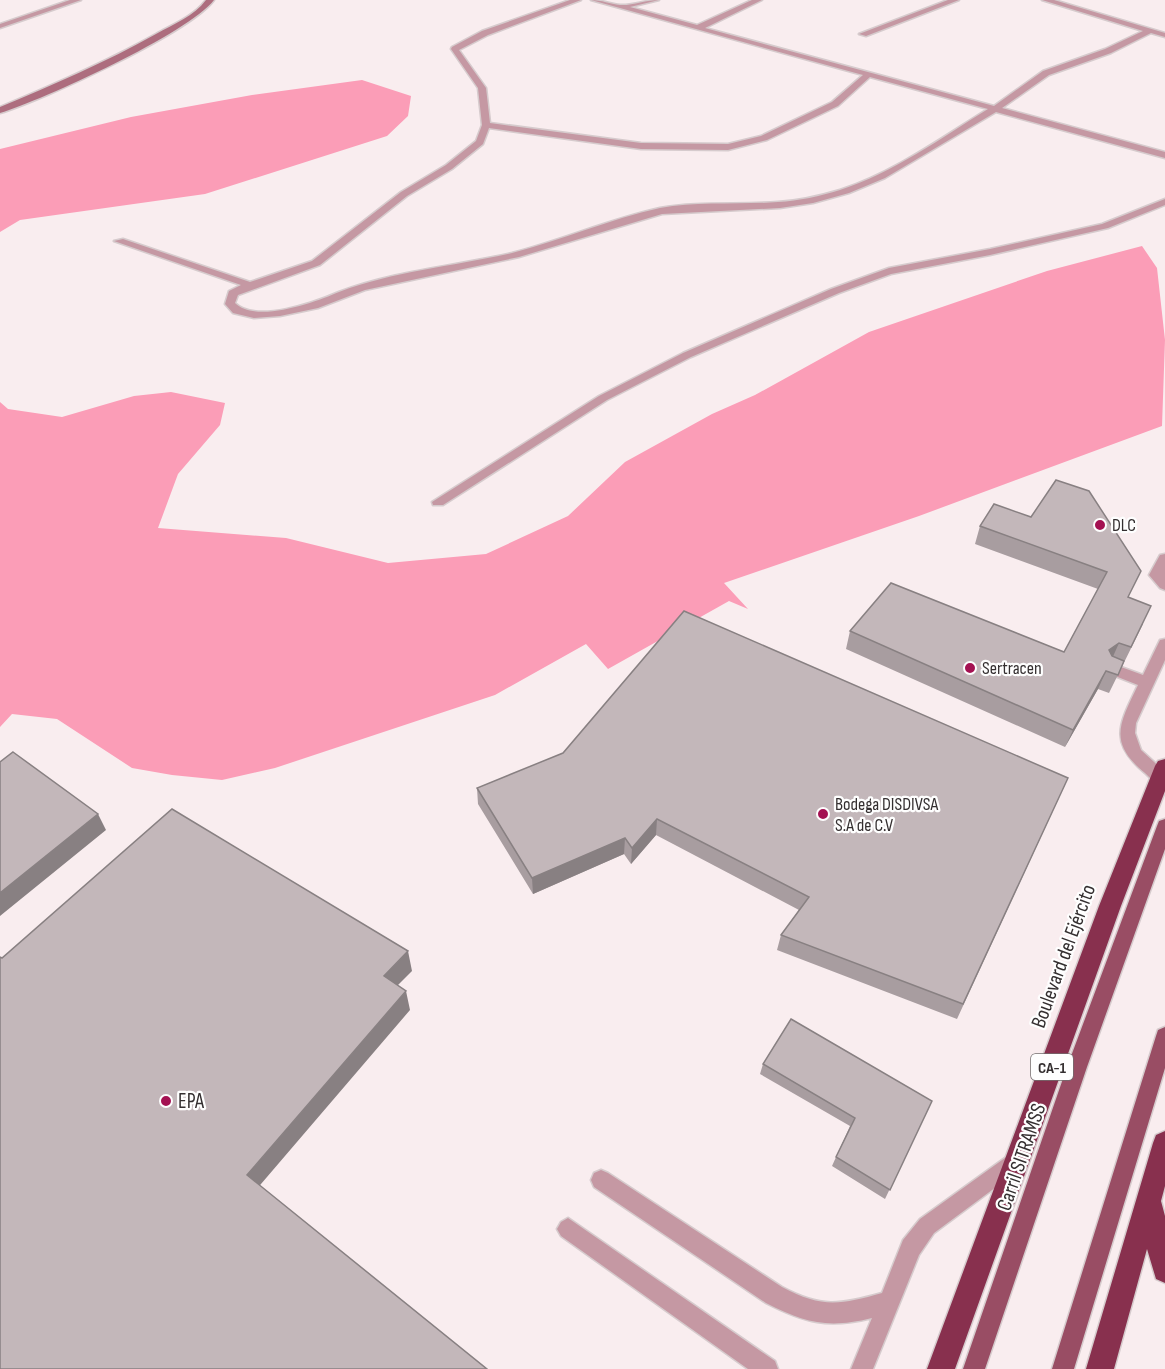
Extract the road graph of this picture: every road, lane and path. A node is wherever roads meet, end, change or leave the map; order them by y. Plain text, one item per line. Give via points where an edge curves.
1 (42, 0) edge
2 (77, 0) edge
3 (210, 0) edge
4 (577, 0) edge
5 (595, 0) edge
6 (655, 0) edge
7 (758, 0) edge
8 (955, 0) edge
9 (1051, 1) edge
10 (57, 7) junction
11 (620, 7) junction
12 (0, 26) edge
13 (700, 27) junction
14 (1149, 31) junction
15 (862, 34) dead end
16 (1165, 35) edge
17 (868, 75) junction
18 (996, 108) junction
19 (0, 110) edge
20 (486, 125) junction
21 (1165, 155) edge
22 (1165, 202) edge
23 (119, 241) dead end
24 (250, 285) junction
25 (438, 502) dead end
26 (1165, 558) edge
27 (1165, 585) edge
28 (1165, 644) edge
29 (1110, 668) edge
30 (1147, 683) junction
31 (1163, 772) edge
32 (1165, 826) edge
33 (1165, 1036) edge
34 (1165, 1143) edge
35 (1019, 1159) junction
36 (601, 1180) dead end
37 (1149, 1200) junction
38 (568, 1229) dead end
39 (1165, 1270) edge
40 (890, 1302) junction
41 (767, 1369) edge
42 (862, 1369) edge
43 (941, 1369) edge
44 (974, 1369) edge
45 (1063, 1369) edge
46 (1100, 1369) edge

1 - 10 street
2 - 10 street
3 - 19 main road via 198,12 152,39
4 - 20 street via 485,33 455,49 482,88
5 - 11 street
6 - 11 street
7 - 13 street
8 - 15 street
9 - 14 street
10 - 12 street
11 - 13 street
13 - 17 street
14 - 16 street
14 - 18 street via 1108,51 1046,73
17 - 18 street
17 - 20 street via 835,104 764,138 728,147 641,146
18 - 21 street
18 - 24 street via 882,176 810,201 661,211 515,255 362,287 314,306 280,313 254,315 237,311 230,304 233,293
20 - 24 street via 480,142 449,167 404,194 335,251 316,263
22 - 25 street via 1105,226 889,271 835,291 687,355 603,398
23 - 24 street
26 - 27 street via 1156,575
28 - 30 street
29 - 30 street
30 - 31 street via 1128,723 1127,736 1137,757
31 - 35 highway, Boulevard del Ejército / CA-1
32 - 44 main road, Carril SITRAMSS via 1077,1067
33 - 45 main road
34 - 37 highway
35 - 40 street via 927,1226 911,1248
35 - 43 highway, Boulevard del Ejército / CA-1
36 - 40 street via 774,1295 804,1310 860,1311
37 - 39 highway
37 - 46 highway
38 - 41 street
40 - 42 street

